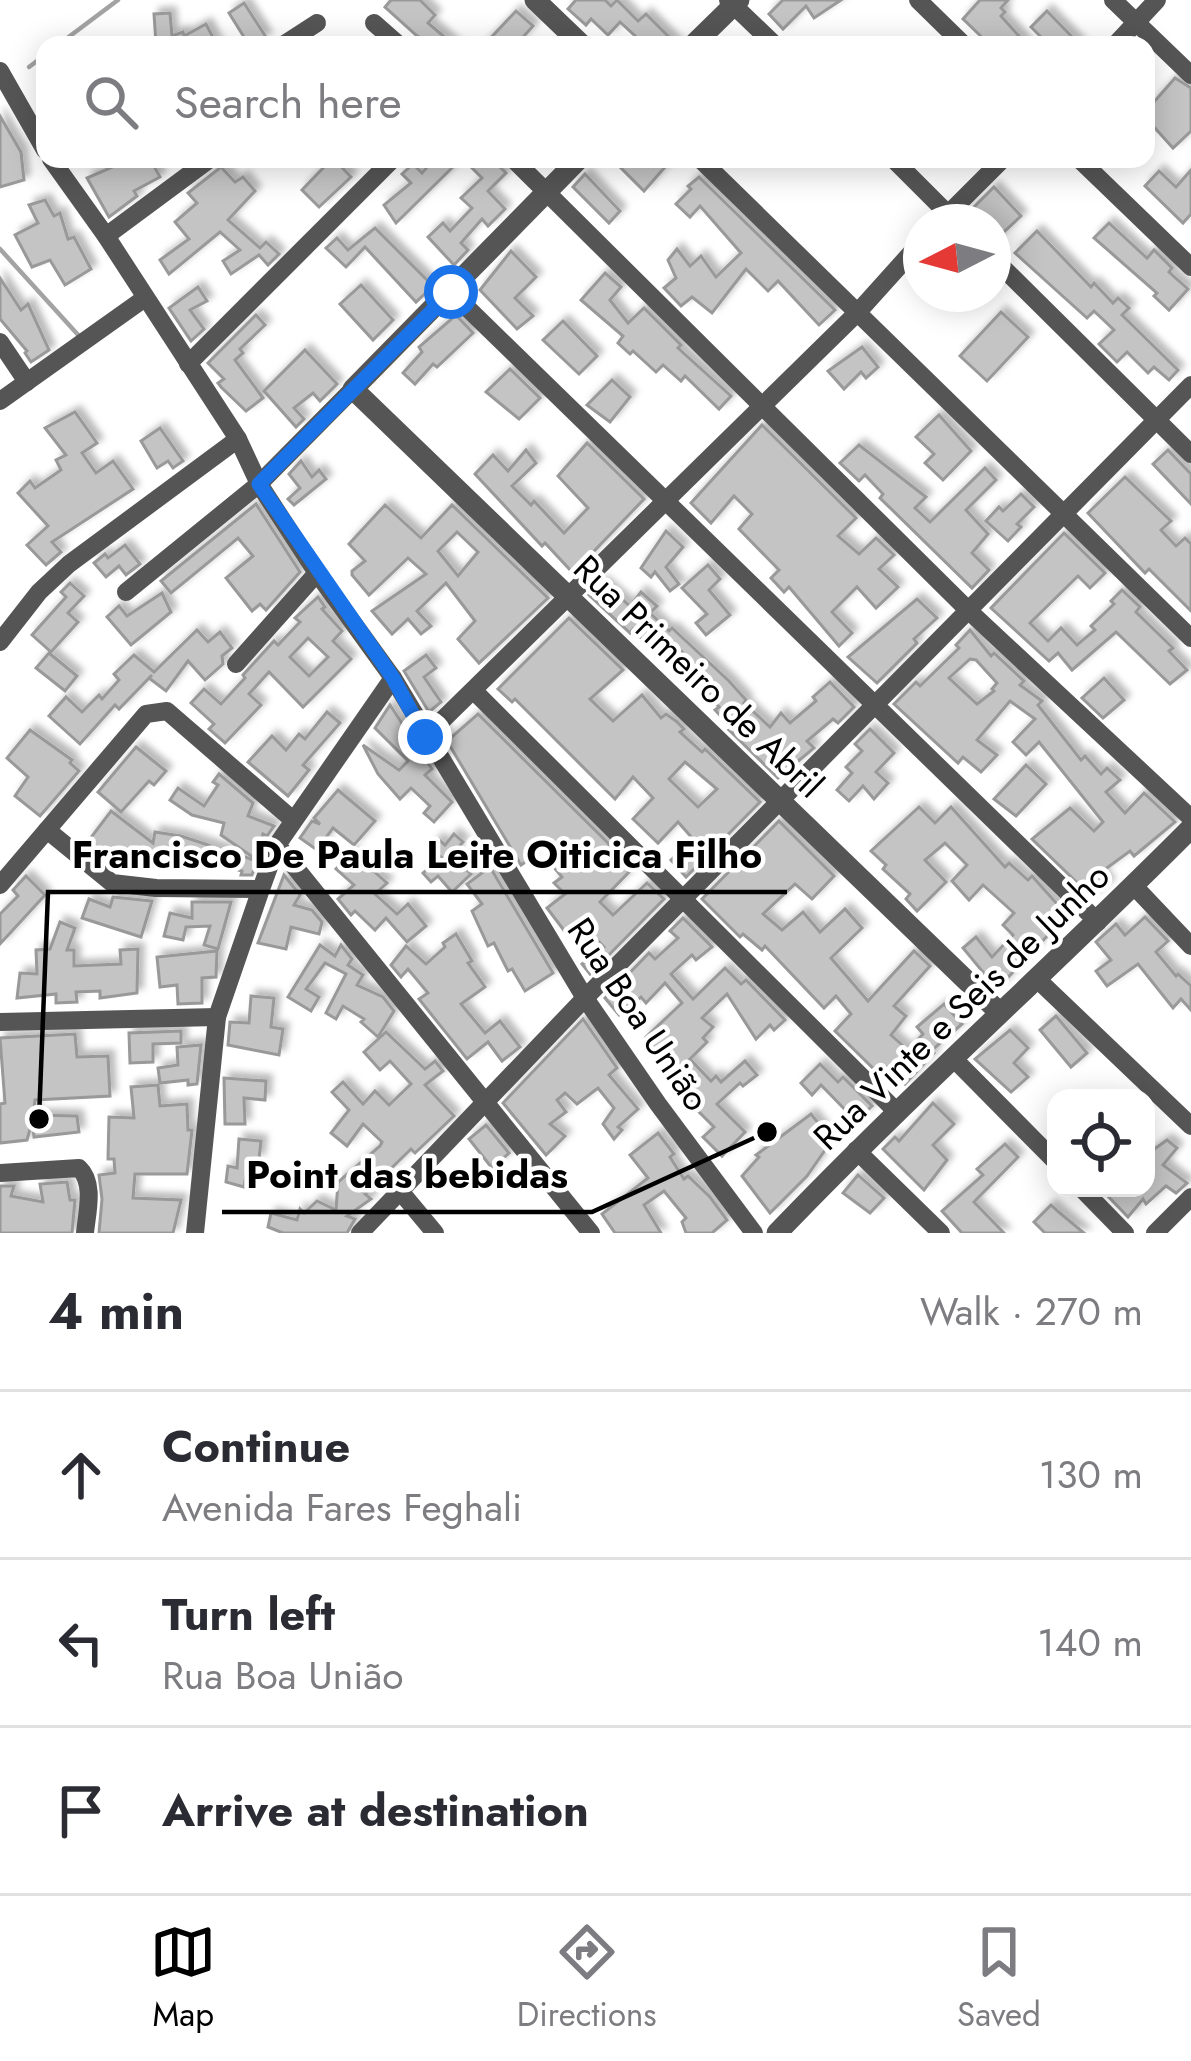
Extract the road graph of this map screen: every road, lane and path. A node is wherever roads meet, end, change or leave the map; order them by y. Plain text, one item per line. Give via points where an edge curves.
1 (535, 0) edge
2 (918, 0) edge
3 (1113, 0) edge
4 (1157, 0) edge
5 (734, 2) edge
6 (1136, 22) junction
7 (317, 23) dead end
8 (374, 23) dead end
9 (297, 36) edge
10 (388, 36) edge
11 (573, 36) edge
12 (702, 36) edge
13 (766, 36) edge
14 (955, 36) edge
15 (1123, 36) edge
16 (1151, 36) edge
17 (1155, 40) edge
18 (0, 71) edge
19 (1191, 75) edge
20 (36, 135) edge
21 (57, 168) edge
22 (198, 168) edge
23 (384, 168) edge
24 (522, 168) edge
25 (571, 168) edge
26 (709, 168) edge
27 (901, 168) edge
28 (995, 168) edge
29 (1088, 168) edge
30 (546, 194) junction
31 (934, 204) edge
32 (962, 204) edge
33 (106, 236) junction
34 (903, 262) edge
35 (1191, 267) edge
36 (1011, 276) edge
37 (451, 292) junction
38 (145, 298) junction
39 (858, 312) junction
40 (0, 342) edge
41 (188, 364) junction
42 (27, 382) junction
43 (1191, 386) edge
44 (353, 388) junction
45 (0, 401) edge
46 (762, 406) junction
47 (1156, 420) junction
48 (238, 439) junction
49 (1191, 454) edge
50 (259, 484) junction
51 (666, 499) junction
52 (1062, 516) junction
53 (317, 573) junction
54 (126, 592) dead end
55 (569, 596) junction
56 (969, 611) junction
57 (1191, 638) edge
58 (0, 641) edge
59 (236, 664) dead end
60 (393, 678) junction
61 (475, 692) junction
62 (876, 706) junction
63 (425, 737) junction
64 (779, 801) junction
65 (1191, 818) edge
66 (293, 820) junction
67 (1191, 828) edge
68 (46, 830) junction
69 (277, 845) junction
70 (0, 885) edge
71 (1134, 886) junction
72 (261, 889) junction
73 (684, 898) junction
74 (1098, 922) junction
75 (1191, 946) edge
76 (1036, 979) junction
77 (585, 998) junction
78 (998, 1011) junction
79 (218, 1017) junction
80 (0, 1022) edge
81 (954, 1059) junction
82 (485, 1101) junction
83 (896, 1111) junction
84 (1191, 1126) edge
85 (856, 1150) junction
86 (1047, 1153) edge
87 (0, 1174) edge
88 (400, 1191) junction
89 (1090, 1197) edge
90 (1191, 1197) edge
91 (85, 1233) edge
92 (195, 1233) edge
93 (360, 1233) edge
94 (435, 1233) edge
95 (591, 1233) edge
96 (754, 1233) edge
97 (777, 1233) edge
98 (941, 1233) edge
99 (1125, 1233) edge
100 (1155, 1233) edge

1 - 11 street
2 - 14 street
3 - 6 street
4 - 6 street
5 - 12 street
5 - 13 street
6 - 15 street
6 - 16 street
7 - 9 street
8 - 10 street
17 - 19 street
18 - 20 street
21 - 33 street, Rua Boa União
22 - 33 street
23 - 41 street
24 - 30 street
25 - 30 street
26 - 39 street
27 - 31 street
28 - 32 street
29 - 35 street
30 - 37 street
30 - 46 street
33 - 38 street, Rua Boa União
34 - 39 street
36 - 47 street
37 - 44 street
37 - 51 street
38 - 41 street, Rua Boa União
38 - 42 street
39 - 46 street
39 - 52 street
40 - 42 street
41 - 48 street, Rua Boa União
42 - 45 street
43 - 47 street
44 - 50 street
44 - 55 street, Rua Primeiro de Abril
46 - 51 street
46 - 56 street
47 - 49 street
47 - 52 street
48 - 50 street, Rua Boa União
48 - 58 street via 69,563
50 - 53 street, Rua Boa União
50 - 54 street
51 - 55 street
51 - 62 street
52 - 56 street
52 - 57 street
53 - 59 street
53 - 60 street, Rua Boa União
55 - 61 street
55 - 64 street, Rua Primeiro de Abril
56 - 62 street
56 - 65 street
60 - 63 street, Rua Boa União
60 - 66 street
61 - 63 street
61 - 73 street
62 - 64 street
62 - 74 street
63 - 77 street, Rua Boa União
64 - 73 street
64 - 78 street, Rua Primeiro de Abril
66 - 68 street via 162,710 146,714
66 - 69 street
67 - 71 street, Rua Vinte e Seis de Junho
68 - 70 street
68 - 72 street via 112,883
69 - 72 street
69 - 82 street
71 - 74 street, Rua Vinte e Seis de Junho
71 - 75 street
72 - 79 street
73 - 77 street
73 - 83 street
74 - 76 street, Rua Vinte e Seis de Junho
76 - 78 street, Rua Vinte e Seis de Junho
76 - 84 street
77 - 82 street
77 - 96 street, Rua Boa União
78 - 81 street, Rua Vinte e Seis de Junho
79 - 80 street
79 - 92 street
81 - 83 street, Rua Vinte e Seis de Junho
81 - 86 street
82 - 88 street
82 - 95 street
83 - 85 street, Rua Vinte e Seis de Junho
85 - 97 street, Rua Vinte e Seis de Junho
85 - 98 street
87 - 91 street via 79,1168 89,1186
88 - 93 street
88 - 94 street
89 - 99 street
90 - 100 street

